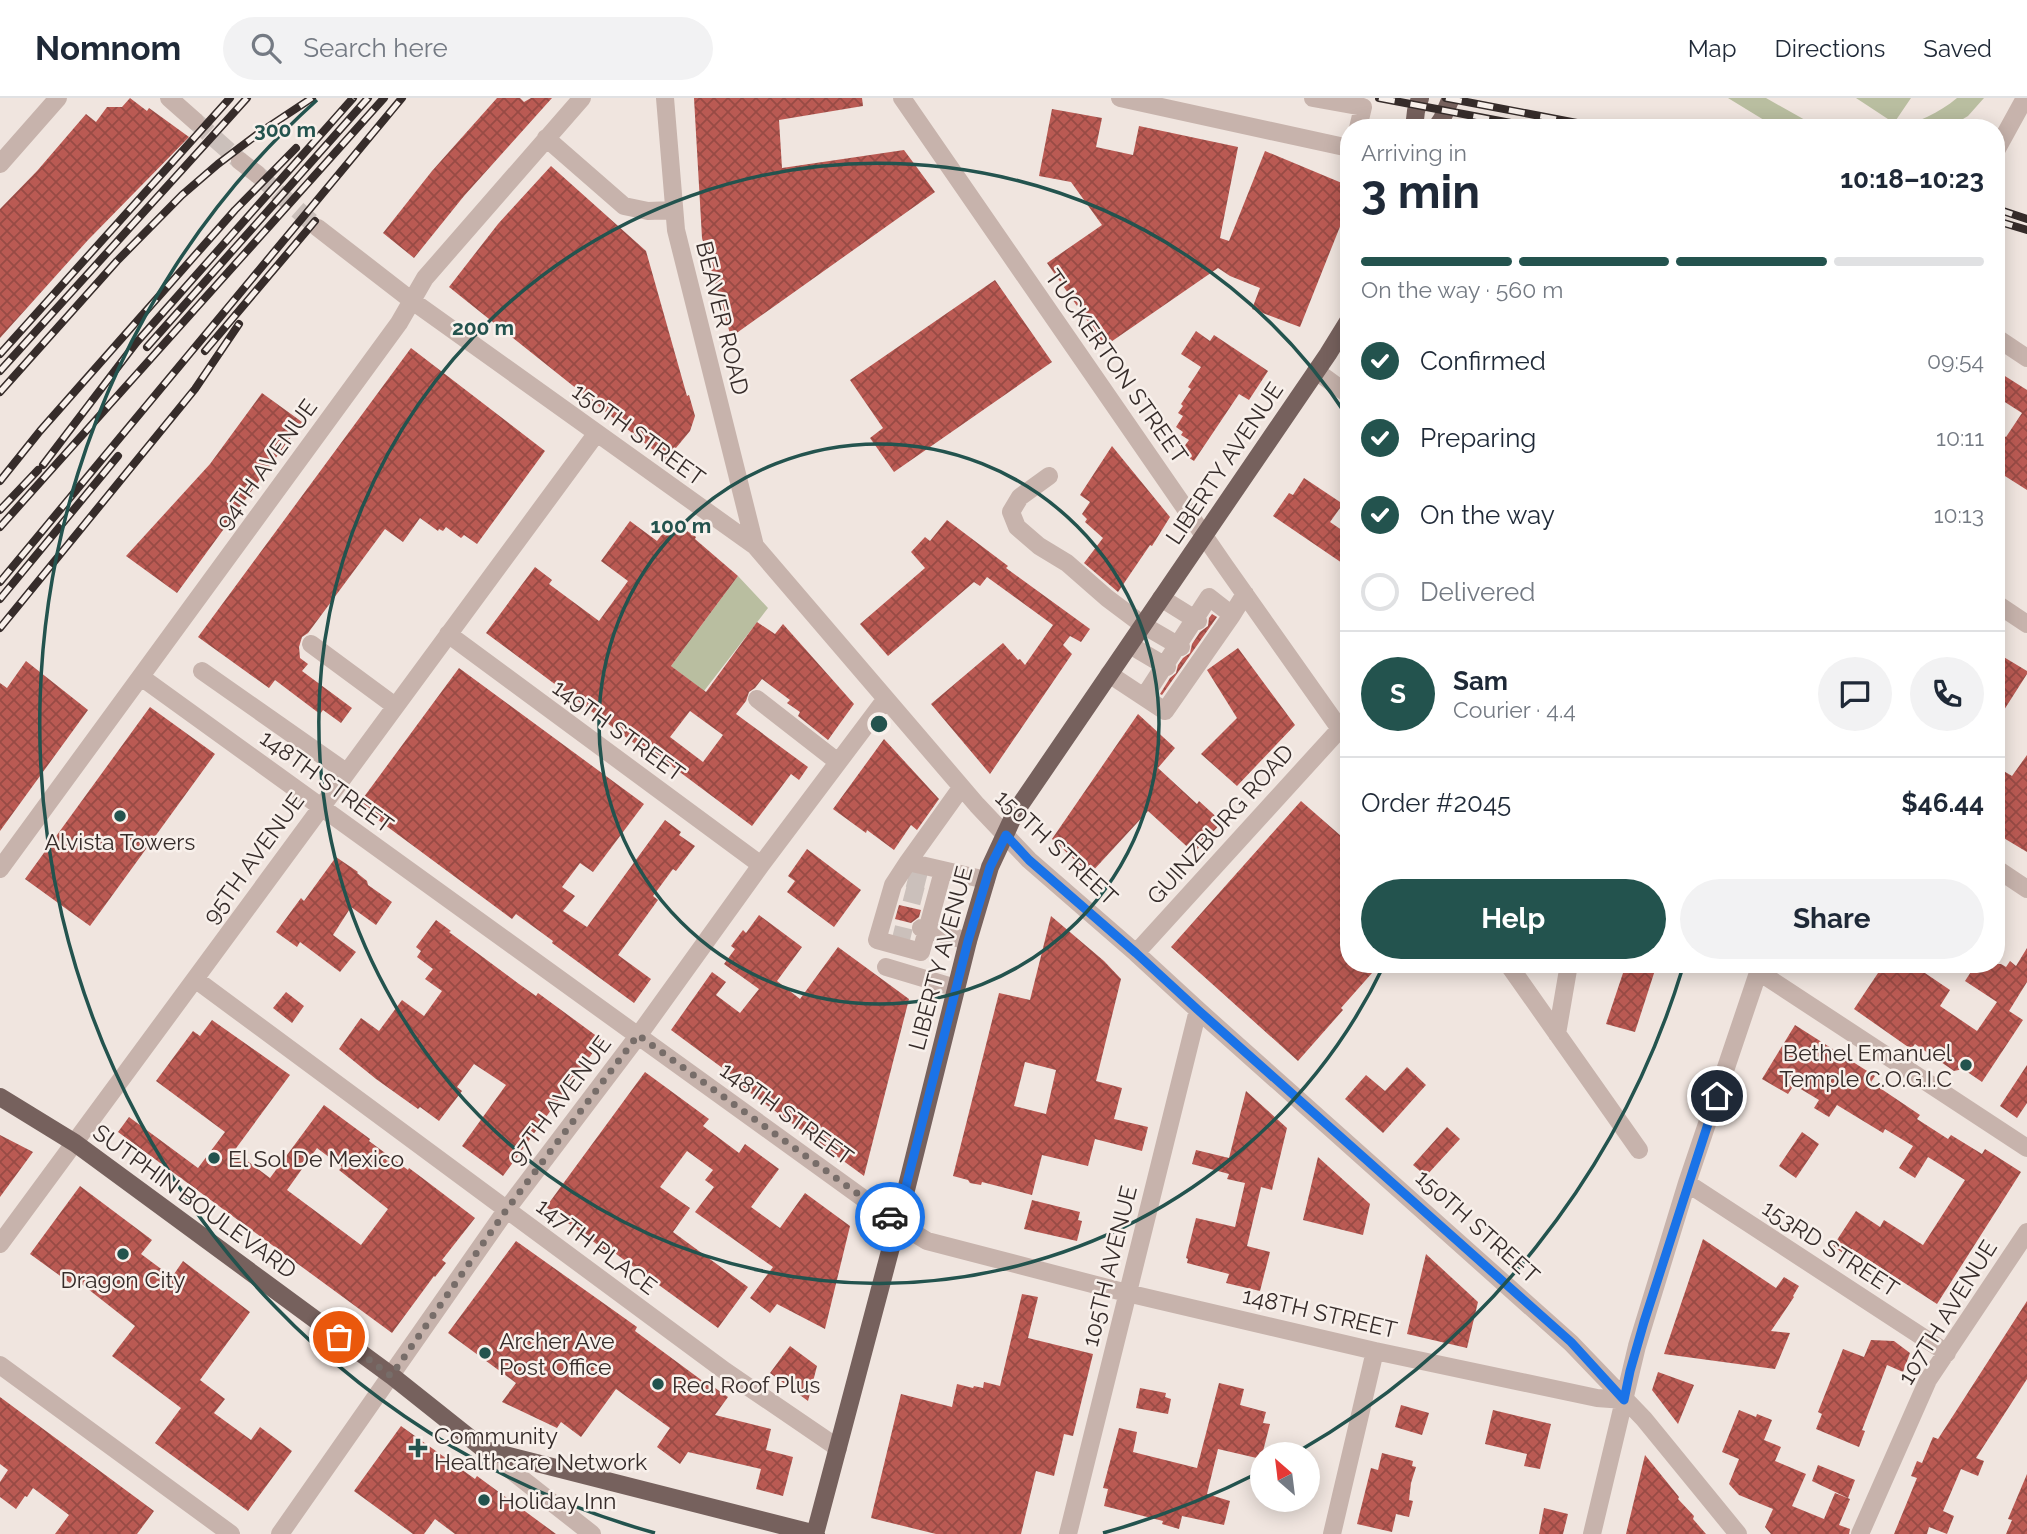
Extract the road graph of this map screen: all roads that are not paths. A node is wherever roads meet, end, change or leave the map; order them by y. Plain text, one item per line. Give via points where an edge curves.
1 (58, 98) edge
2 (582, 98) edge
3 (665, 98) edge
4 (902, 98) edge
5 (1120, 98) edge
6 (1313, 98) edge
7 (1420, 98) edge
8 (1451, 98) edge
9 (2025, 98) edge
10 (1334, 100) edge
11 (1365, 103) edge
12 (1415, 119) edge
13 (1442, 119) edge
14 (2005, 134) edge
15 (546, 138) junction
16 (1340, 146) edge
17 (240, 161) tunnel mouth
18 (0, 164) edge
19 (257, 174) tunnel mouth
20 (674, 210) junction
21 (318, 228) tunnel mouth
22 (411, 300) junction
23 (1340, 334) edge
24 (2005, 343) edge
25 (2027, 358) edge
26 (1316, 371) junction
27 (1340, 388) edge
28 (596, 433) junction
29 (1049, 476) dead end
30 (1203, 535) junction
31 (754, 546) junction
32 (1245, 594) junction
33 (1161, 598) junction
34 (2005, 609) edge
35 (1232, 615) junction
36 (2027, 624) edge
37 (1143, 625) junction
38 (1206, 626) junction
39 (448, 634) junction
40 (311, 644) dead end
41 (1129, 645) junction
42 (1189, 651) junction
43 (202, 671) dead end
44 (1175, 671) junction
45 (1109, 674) junction
46 (141, 677) junction
47 (1144, 696) junction
48 (757, 699) dead end
49 (885, 700) junction
50 (395, 706) junction
51 (1340, 729) joint
52 (838, 762) junction
53 (346, 772) junction
54 (961, 788) junction
55 (321, 807) junction
56 (1006, 835) junction
57 (761, 865) junction
58 (0, 869) edge
59 (2005, 874) edge
60 (902, 879) junction
61 (986, 880) junction
62 (935, 888) junction
63 (2027, 889) edge
64 (921, 938) junction
65 (968, 941) junction
66 (1136, 953) junction
67 (886, 967) dead end
68 (1514, 973) edge
69 (1567, 973) edge
70 (1758, 973) edge
71 (1767, 973) edge
72 (905, 974) junction
73 (195, 979) junction
74 (956, 988) junction
75 (1198, 1010) junction
76 (1557, 1034) junction
77 (638, 1035) junction
78 (0, 1097) edge
79 (75, 1143) junction
80 (2027, 1148) edge
81 (1639, 1150) dead end
82 (1687, 1184) junction
83 (507, 1209) junction
84 (897, 1222) junction
85 (2027, 1232) edge
86 (0, 1244) edge
87 (1127, 1293) junction
88 (1375, 1351) junction
89 (1947, 1353) junction
90 (0, 1365) edge
91 (391, 1376) junction
92 (1624, 1400) junction
93 (838, 1448) junction
94 (485, 1450) junction
95 (231, 1534) edge
96 (280, 1534) edge
97 (592, 1534) edge
98 (815, 1534) edge
99 (1068, 1534) edge
100 (1332, 1534) edge
101 (1592, 1534) edge
102 (1738, 1534) edge
103 (1860, 1534) edge

1 - 18 street
2 - 15 street, 94TH AVENUE
3 - 20 street, BEAVER ROAD
4 - 30 street, TUCKERTON STREET
5 - 16 street
6 - 10 street
7 - 12 main road
8 - 13 main road
9 - 14 street
10 - 11 street
15 - 20 street via 624,206
15 - 22 street, 94TH AVENUE
17 - 19 street
20 - 31 street, BEAVER ROAD
21 - 22 street, 150TH STREET
22 - 28 street, 150TH STREET
22 - 46 street, 94TH AVENUE via 399,323
23 - 26 main road, LIBERTY AVENUE
24 - 25 street
26 - 27 street
26 - 30 main road, LIBERTY AVENUE
28 - 31 street, 150TH STREET
28 - 39 street, 95TH AVENUE
29 - 37 street via 1020,497 1011,512 1017,527
30 - 32 street, TUCKERTON STREET
30 - 33 main road, LIBERTY AVENUE
31 - 49 street, 150TH STREET
32 - 35 street
32 - 51 street, TUCKERTON STREET
33 - 37 main road, LIBERTY AVENUE
33 - 38 street
34 - 36 street
35 - 38 street
35 - 38 street via 1209,597
37 - 41 main road, LIBERTY AVENUE
37 - 42 street
38 - 42 street
38 - 42 street
39 - 50 street, 95TH AVENUE
39 - 57 street, 149TH STREET
40 - 50 street
41 - 44 street
41 - 45 main road, LIBERTY AVENUE
42 - 44 street
42 - 44 street
43 - 53 street
44 - 47 street
44 - 47 street via 1165,711
45 - 47 street
45 - 56 main road, LIBERTY AVENUE via 1016,811
46 - 55 street, 148TH STREET
46 - 58 street, 94TH AVENUE
48 - 52 street
49 - 52 street, 97TH AVENUE
49 - 54 street, 150TH STREET
50 - 53 street, 95TH AVENUE
51 - 66 street, GUINZBURG ROAD
52 - 57 street, 97TH AVENUE
53 - 55 street, 95TH AVENUE
54 - 56 street, 150TH STREET
54 - 60 street
55 - 73 street, 95TH AVENUE
55 - 77 street, 148TH STREET
56 - 61 main road, LIBERTY AVENUE
56 - 66 street, 150TH STREET
57 - 77 street, 97TH AVENUE
59 - 63 street
60 - 62 street
60 - 64 street via 888,926 877,940
61 - 62 street
61 - 65 main road, LIBERTY AVENUE
62 - 64 street
64 - 65 street
64 - 72 street
65 - 74 main road, LIBERTY AVENUE
66 - 75 street, 150TH STREET
67 - 72 street
68 - 76 street
69 - 76 street
70 - 82 street
71 - 80 street
72 - 74 street
73 - 79 street, 95TH AVENUE
73 - 83 street, 147TH PLACE
74 - 84 main road, LIBERTY AVENUE
75 - 87 street, 105TH AVENUE
75 - 92 street, 150TH STREET via 1571,1342
76 - 81 street
77 - 83 street, 97TH AVENUE
77 - 84 street, 148TH STREET
78 - 79 main road, SUTPHIN BOULEVARD
79 - 86 street, 95TH AVENUE
79 - 91 main road, SUTPHIN BOULEVARD
82 - 89 street, 153RD STREET
82 - 92 street
83 - 91 street, 97TH AVENUE
83 - 93 street, 147TH PLACE via 725,1371
84 - 87 street, 148TH STREET via 927,1241
84 - 93 main road, LIBERTY AVENUE
85 - 89 street, 107TH AVENUE
87 - 88 street, 148TH STREET
87 - 99 street, 105TH AVENUE
88 - 92 street, 148TH STREET
88 - 100 street
89 - 103 street, 107TH AVENUE via 1928,1380
90 - 95 street
91 - 94 main road, SUTPHIN BOULEVARD
91 - 96 street, 97TH AVENUE
92 - 101 street
92 - 102 street, 150TH STREET
93 - 98 main road, LIBERTY AVENUE
94 - 97 street
94 - 98 main road, SUTPHIN BOULEVARD

